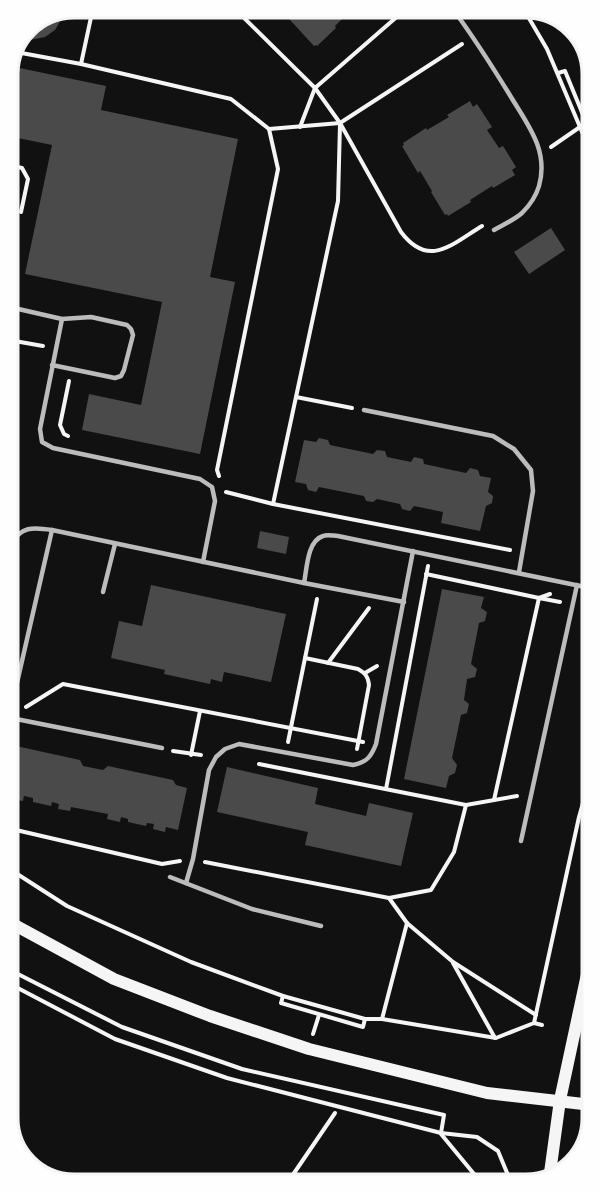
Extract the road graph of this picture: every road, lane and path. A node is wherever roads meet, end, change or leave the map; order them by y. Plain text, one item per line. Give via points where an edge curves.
1 (91, 18) edge
2 (244, 18) edge
3 (396, 18) edge
4 (459, 18) edge
5 (529, 18) edge
6 (473, 37) junction
7 (22, 53) edge
8 (81, 64) junction
9 (558, 74) junction
10 (315, 88) junction
11 (582, 112) edge
12 (340, 123) junction
13 (580, 126) junction
14 (300, 127) junction
15 (269, 129) junction
16 (582, 131) edge
17 (541, 154) junction
18 (18, 167) edge
19 (18, 215) edge
20 (494, 231) joint
21 (18, 309) edge
22 (63, 319) junction
23 (18, 342) edge
24 (56, 348) junction
25 (52, 365) junction
26 (72, 369) junction
27 (296, 397) junction
28 (364, 410) joint
29 (71, 437) dead end
30 (206, 468) dead end
31 (218, 470) junction
32 (220, 481) dead end
33 (222, 491) dead end
34 (273, 504) junction
35 (52, 530) junction
36 (18, 534) edge
37 (434, 536) junction
38 (115, 544) junction
39 (414, 551) junction
40 (522, 553) junction
41 (430, 554) junction
42 (203, 562) junction
43 (519, 572) junction
44 (304, 583) junction
45 (577, 585) junction
46 (582, 586) edge
47 (320, 587) junction
48 (103, 592) dead end
49 (377, 597) junction
50 (404, 602) junction
51 (573, 604) junction
52 (305, 658) junction
53 (328, 663) junction
54 (18, 675) edge
55 (19, 711) dead end
56 (200, 711) junction
57 (18, 720) edge
58 (291, 728) junction
59 (358, 741) junction
60 (376, 744) junction
61 (162, 748) joint
62 (393, 748) junction
63 (286, 753) junction
64 (191, 755) junction
65 (216, 757) junction
66 (250, 762) dead end
67 (353, 765) junction
68 (283, 769) junction
69 (350, 782) junction
70 (386, 789) junction
71 (532, 794) junction
72 (494, 800) junction
73 (466, 805) junction
74 (582, 810) edge
75 (18, 830) edge
76 (521, 841) dead end
77 (193, 859) junction
78 (18, 874) edge
79 (170, 877) dead end
80 (186, 883) junction
81 (389, 898) junction
82 (407, 923) junction
83 (321, 926) dead end
84 (18, 927) edge
85 (453, 962) junction
86 (18, 974) edge
87 (18, 989) edge
88 (284, 996) junction
89 (582, 998) edge
90 (536, 1015) junction
91 (365, 1019) junction
92 (382, 1019) junction
93 (534, 1023) junction
94 (542, 1025) dead end
95 (495, 1038) junction
96 (560, 1100) junction
97 (582, 1103) edge
98 (335, 1113) dead end
99 (441, 1133) junction
100 (551, 1168) edge
101 (293, 1174) edge
102 (473, 1174) edge
103 (508, 1174) edge

1 - 8 path
2 - 10 path
3 - 10 path
4 - 6 lane
5 - 9 path
6 - 12 path
6 - 17 lane
7 - 8 path
8 - 15 path via 231,99
9 - 11 path via 565,71
9 - 13 path
10 - 12 path
10 - 14 path
12 - 14 path
12 - 20 path via 402,232 420,249 433,252 445,248 489,222
12 - 27 path via 338,201
13 - 16 path
13 - 17 path
14 - 15 path
15 - 31 path via 278,168
17 - 20 lane via 540,180 532,200 519,215
18 - 19 path via 28,179
21 - 22 lane
22 - 24 lane
22 - 26 lane via 91,317 127,325 133,335 121,376
23 - 24 path
24 - 25 lane
25 - 26 lane
25 - 42 lane via 40,429 42,442 53,448 200,479 212,487 215,501
26 - 29 path via 60,425 64,434
27 - 28 path
27 - 34 path
28 - 40 lane via 493,436 514,449 531,470 533,491
30 - 31 path
31 - 32 path
33 - 34 path
34 - 37 path
35 - 36 lane via 27,529
35 - 38 lane
35 - 54 lane
37 - 40 path
37 - 41 path
38 - 42 lane
38 - 48 lane
39 - 41 lane
39 - 44 lane via 325,535 311,549
39 - 50 lane
40 - 43 lane
41 - 43 lane
41 - 62 path
42 - 44 lane
43 - 45 lane
44 - 47 lane
45 - 46 lane
45 - 51 lane
47 - 49 lane
47 - 52 path
49 - 50 lane
49 - 53 path
50 - 60 lane
51 - 71 lane
51 - 72 path via 539,598
52 - 53 path
52 - 58 path
53 - 59 path via 358,669 369,679
55 - 56 path via 63,684
56 - 58 path
56 - 64 path
57 - 61 lane
58 - 59 path
58 - 63 path
59 - 60 path
59 - 67 path
60 - 62 path
60 - 67 lane via 372,756
61 - 64 path
62 - 70 path
63 - 65 lane via 239,744
63 - 67 lane
63 - 68 path
64 - 65 path
65 - 77 lane via 209,771
66 - 68 path
67 - 69 path
68 - 69 path
69 - 70 path
70 - 73 path
71 - 72 path
71 - 76 lane
72 - 73 path
73 - 81 path via 454,852 431,890
74 - 90 path
75 - 77 path via 162,864
77 - 80 lane
77 - 81 path
78 - 88 path via 67,906 191,962
79 - 80 lane
80 - 83 lane via 252,909
81 - 82 path
82 - 85 path
82 - 92 path
84 - 96 main road via 114,979 309,1049 487,1093
85 - 90 path
85 - 95 path
86 - 99 path via 123,1028 242,1069 444,1115
87 - 99 path via 115,1039 226,1078
88 - 91 path
88 - 91 path via 281,1004 319,1015 363,1027
89 - 96 main road
90 - 93 path
91 - 92 path
92 - 95 path
93 - 94 path
93 - 95 path
96 - 97 main road
96 - 100 main road
98 - 101 path
99 - 102 path
99 - 103 path via 477,1137 498,1151

